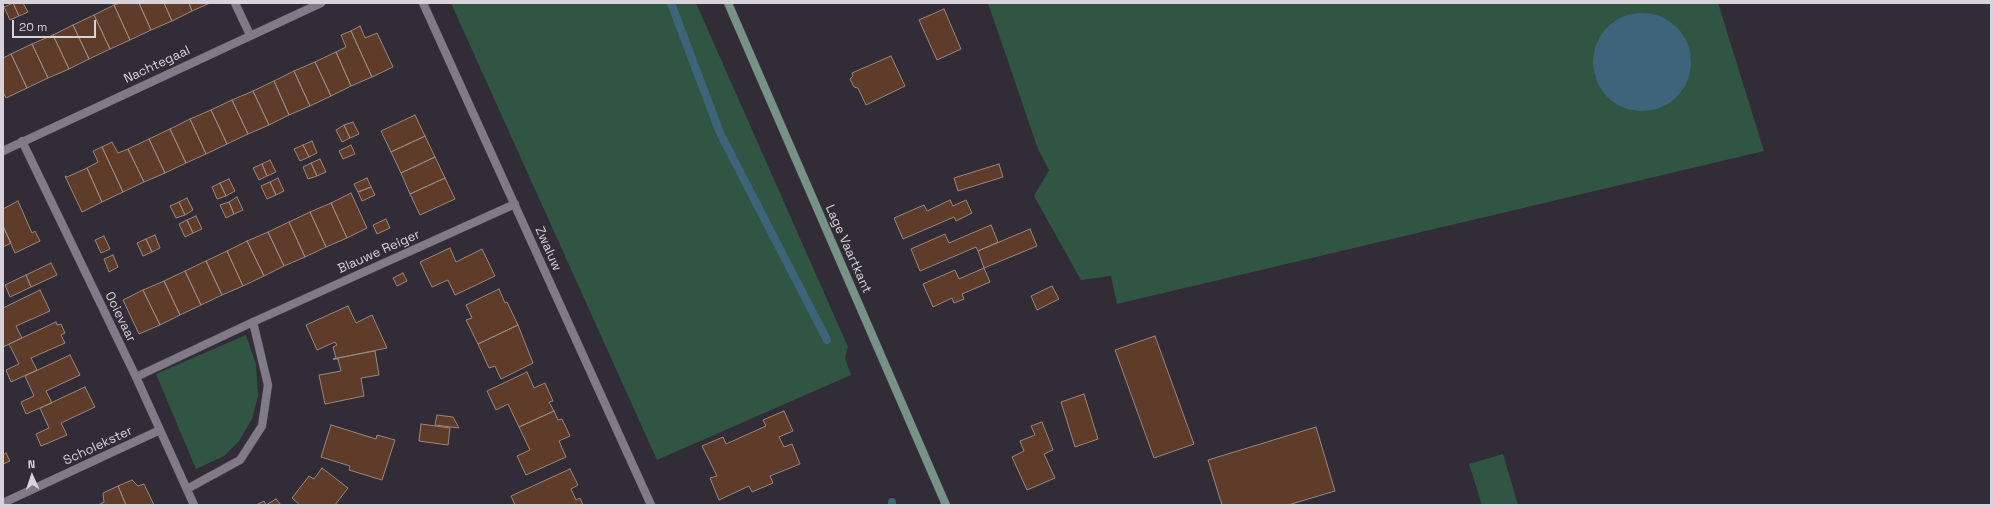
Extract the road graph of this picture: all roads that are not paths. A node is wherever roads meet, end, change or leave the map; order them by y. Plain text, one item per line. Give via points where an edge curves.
1 (236, 3) edge
2 (321, 3) edge
3 (423, 3) edge
4 (728, 3) edge
5 (250, 35) junction
6 (22, 141) junction
7 (3, 151) edge
8 (515, 204) junction
9 (253, 322) junction
10 (136, 377) junction
11 (160, 430) junction
12 (187, 489) junction
13 (3, 504) edge
14 (194, 505) edge
15 (651, 505) edge
16 (946, 505) edge

1 - 5 street
2 - 5 street, Nachtegaal
3 - 8 street, Zwaluw
4 - 16 street, Lage Vaartkant
5 - 6 street, Nachtegaal
6 - 7 street, Nachtegaal
6 - 10 street, Ooievaar
8 - 9 street, Blauwe Reiger
8 - 15 street, Zwaluw
9 - 10 street, Blauwe Reiger
9 - 12 street via 268,385 262,426 240,460
10 - 11 street, Ooievaar
11 - 12 street, Ooievaar
11 - 13 street, Scholekster
12 - 14 street, Ooievaar

